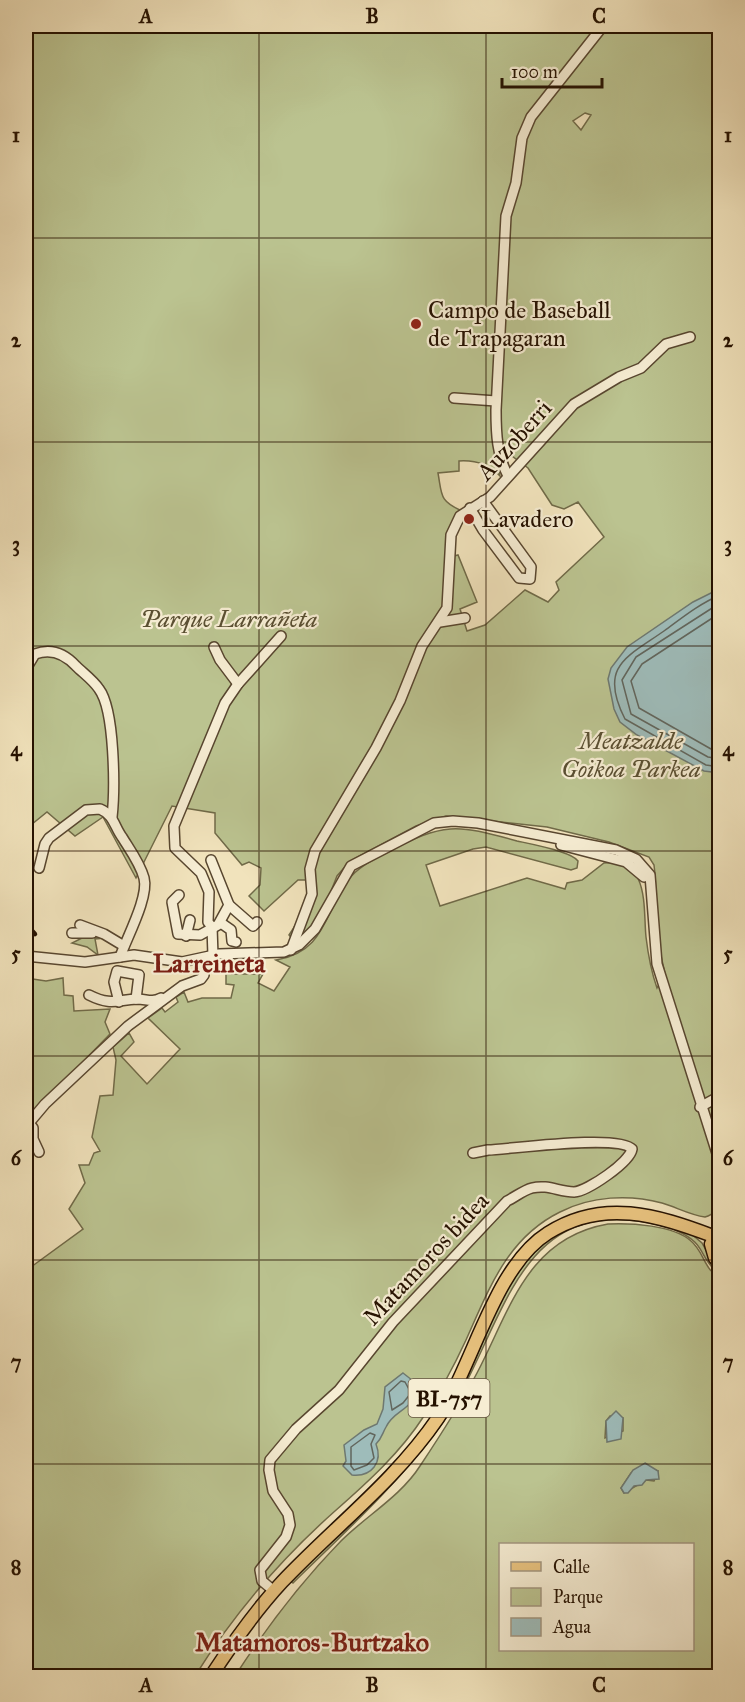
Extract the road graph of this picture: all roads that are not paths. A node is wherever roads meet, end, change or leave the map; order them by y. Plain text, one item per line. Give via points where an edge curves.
1 (603, 26) edge
2 (690, 337) dead end
3 (454, 398) dead end
4 (496, 401) junction
5 (508, 477) junction
6 (483, 501) junction
7 (470, 508) junction
8 (465, 618) dead end
9 (440, 622) junction
10 (281, 636) dead end
11 (214, 647) dead end
12 (26, 669) edge
13 (238, 684) junction
14 (112, 817) junction
15 (212, 860) dead end
16 (39, 868) dead end
17 (219, 878) junction
18 (179, 895) dead end
19 (211, 899) junction
20 (229, 905) junction
21 (190, 920) dead end
22 (257, 922) dead end
23 (221, 923) junction
24 (80, 925) dead end
25 (212, 927) junction
26 (72, 933) dead end
27 (104, 934) junction
28 (186, 936) junction
29 (236, 942) dead end
30 (124, 946) junction
31 (291, 950) junction
32 (26, 956) edge
33 (213, 956) junction
34 (120, 957) junction
35 (202, 959) junction
36 (89, 995) dead end
37 (136, 999) junction
38 (164, 1000) junction
39 (119, 1002) junction
40 (720, 1096) edge
41 (700, 1107) junction
42 (27, 1123) edge
43 (26, 1135) edge
44 (39, 1152) dead end
45 (473, 1153) dead end
46 (720, 1163) edge
47 (716, 1232) edge
48 (720, 1264) edge
49 (274, 1591) junction
50 (211, 1677) edge

1 - 4 street via 531,117 522,138 516,183 506,216
2 - 5 street, Auzoberri via 666,344 641,368 574,404
3 - 4 street
4 - 5 street via 497,442
5 - 6 street, Auzoberri
6 - 7 street, Auzoberri
6 - 7 street via 531,567 530,579 519,578
7 - 9 street, Auzoberri via 460,516 452,535 447,608
8 - 9 street
9 - 31 street, Auzoberri via 422,646 376,748 315,851 310,872 312,894
10 - 13 street
11 - 13 street
12 - 14 street via 35,654 52,650 69,659 100,690 108,710 111,739
13 - 19 street via 220,714 173,832 175,848 201,873
14 - 16 street via 100,809 86,810 45,844
14 - 30 street via 145,880
15 - 17 street
17 - 19 street via 215,880
17 - 20 street
18 - 28 street via 171,910 176,932
19 - 25 street via 208,922
20 - 22 street via 253,926
20 - 23 street
21 - 28 street
23 - 25 street
23 - 29 street via 231,930 232,941
24 - 27 street
25 - 28 street via 200,935
25 - 33 street
26 - 27 street
27 - 30 street
30 - 34 street
31 - 33 street
31 - 41 street via 315,929 346,871 362,858 434,823 453,821 498,828 628,855 650,875 657,964
32 - 34 street via 85,962
33 - 35 street
34 - 35 street via 134,955 175,962
35 - 38 street via 201,979 182,986
36 - 39 street via 100,1001
37 - 38 street
37 - 39 street
37 - 39 street via 139,975 117,971 114,982
38 - 42 street via 128,1026
40 - 41 street
41 - 46 street
42 - 43 street
42 - 44 street via 33,1128
45 - 49 street, Matamoros bidea via 581,1142 622,1143 632,1149 618,1167 585,1190 531,1188 507,1202 393,1322 339,1390 281,1445 270,1460 269,1470 273,1491 288,1514 290,1525 286,1537 260,1570 262,1581
47 - 48 main road, BI-757 via 712,1251
47 - 49 main road, BI-757 via 624,1211 586,1216 547,1233 530,1247 508,1277 457,1385 422,1441 374,1494
49 - 50 main road, BI-757

